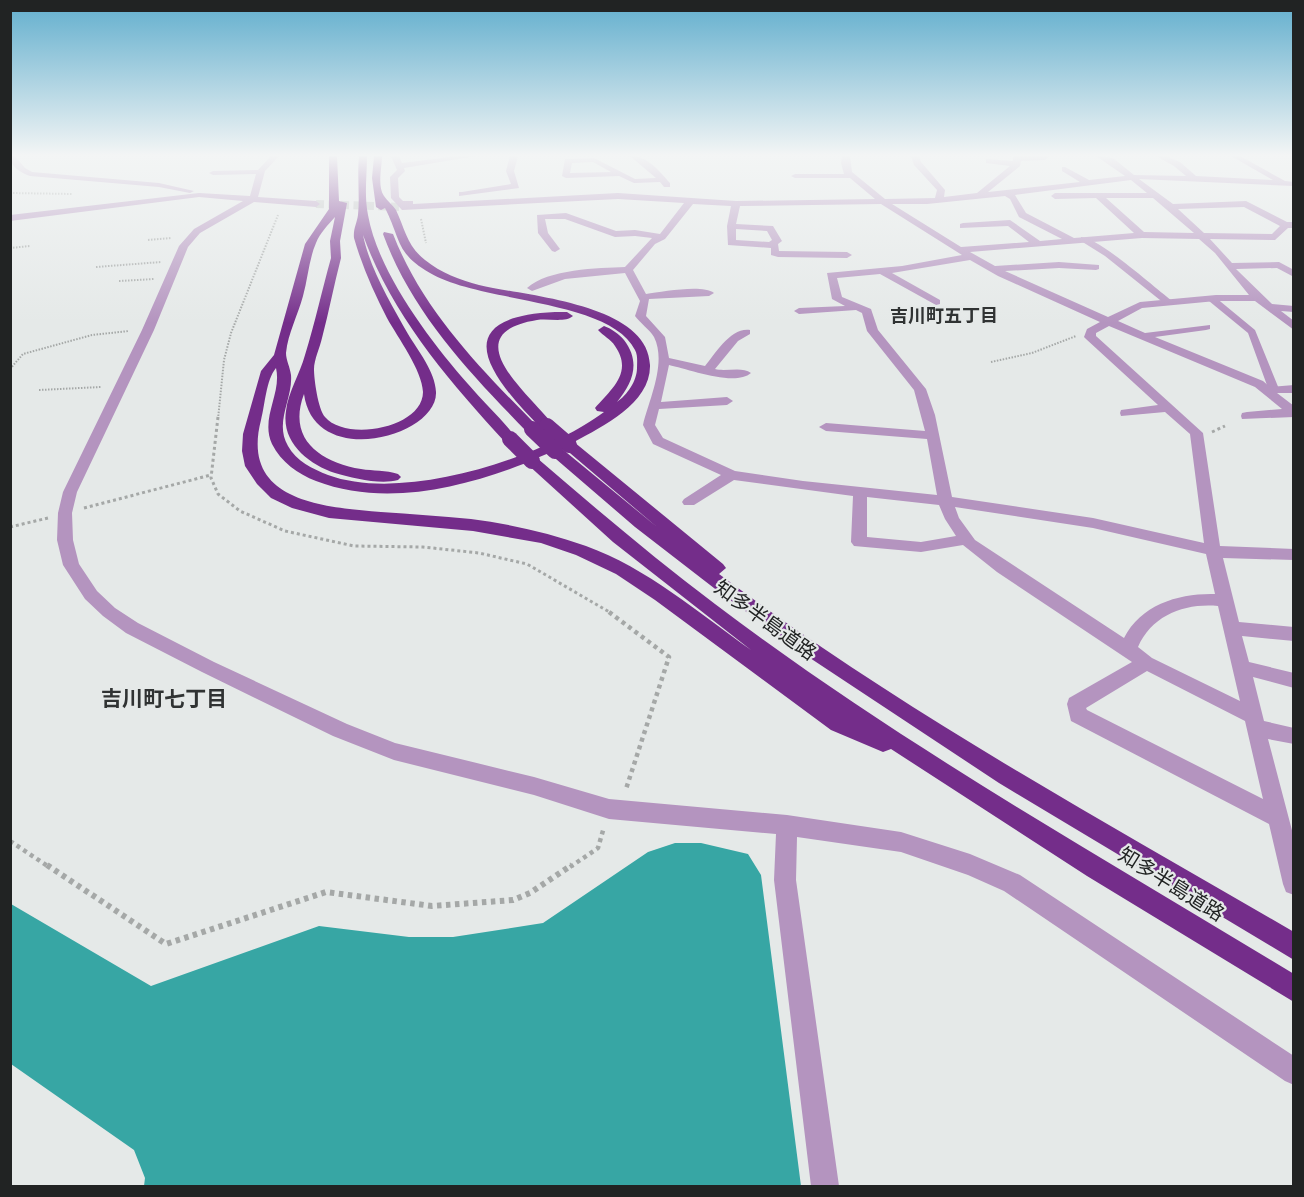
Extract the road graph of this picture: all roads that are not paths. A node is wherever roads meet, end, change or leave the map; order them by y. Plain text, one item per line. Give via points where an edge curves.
1 (60, 212) edge
2 (230, 212) edge
3 (333, 212) edge
4 (341, 212) edge
5 (382, 212) edge
6 (392, 212) edge
7 (678, 212) edge
8 (734, 212) edge
9 (899, 212) edge
10 (1021, 212) edge
11 (1116, 212) edge
12 (1176, 212) edge
13 (1262, 212) edge
14 (363, 214) joint
15 (10, 218) edge
16 (1289, 225) edge
17 (731, 226) junction
18 (1142, 235) junction
19 (1201, 235) junction
20 (662, 237) junction
21 (968, 237) junction
22 (1084, 239) junction
23 (1072, 240) junction
24 (1036, 242) junction
25 (773, 243) junction
26 (555, 249) dead end
27 (847, 255) dead end
28 (1096, 267) dead end
29 (1231, 267) junction
30 (628, 270) junction
31 (995, 270) junction
32 (887, 271) junction
33 (1293, 274) edge
34 (911, 283) dead end
35 (532, 288) dead end
36 (709, 293) dead end
37 (643, 297) junction
38 (1212, 299) junction
39 (936, 302) dead end
40 (1168, 302) junction
41 (1264, 302) junction
42 (858, 307) junction
43 (1293, 309) edge
44 (799, 311) dead end
45 (1110, 321) junction
46 (1206, 327) dead end
47 (1293, 327) edge
48 (746, 333) dead end
49 (1146, 336) junction
50 (280, 355) junction
51 (665, 360) junction
52 (309, 367) junction
53 (707, 371) junction
54 (745, 373) dead end
55 (1293, 389) edge
56 (1272, 390) junction
57 (727, 401) dead end
58 (1165, 405) junction
59 (653, 406) junction
60 (1131, 409) dead end
61 (1293, 413) edge
62 (1247, 416) dead end
63 (826, 427) dead end
64 (933, 436) junction
65 (562, 448) junction
66 (732, 475) junction
67 (860, 493) junction
68 (945, 501) junction
69 (689, 502) dead end
70 (966, 539) junction
71 (1213, 550) junction
72 (1293, 555) edge
73 (1225, 602) junction
74 (1231, 628) junction
75 (1293, 634) edge
76 (1128, 649) junction
77 (1146, 663) junction
78 (1241, 667) junction
79 (1293, 681) edge
80 (1254, 722) junction
81 (1293, 736) edge
82 (926, 762) junction
83 (1277, 817) junction
84 (787, 825) junction
85 (1293, 884) edge
86 (1293, 947) edge
87 (1293, 989) edge
88 (1293, 1072) edge
89 (825, 1186) edge

1 - 15 street
2 - 84 street via 187,241 70,492 65,513 67,552 77,578 109,612 132,628 340,730 394,752 534,786 609,809
3 - 50 highway via 311,242
4 - 52 highway via 336,258
5 - 65 highway, 知多半島道路, bridge via 392,246 425,304 484,380 532,429
6 - 50 highway via 405,245 428,268 443,276 475,288 601,318 632,337 643,354 644,374 628,402 606,420 521,459 454,481 417,488 366,488 311,473 283,450 276,426 284,378
7 - 20 street
8 - 17 street
9 - 21 street via 961,250
10 - 23 street
11 - 18 street
12 - 19 street
13 - 16 street
14 - 52 highway via 358,233 373,279 429,380 428,401 421,412 396,428 364,434 341,432 324,425 319,418 312,402
14 - 82 highway, 知多半島道路, bridge via 393,290 419,332 477,404 532,461 587,512 708,609
16 - 19 street via 1275,237
17 - 25 street via 770,228 777,242
17 - 25 street via 731,243
18 - 19 street
18 - 22 street
19 - 29 street
20 - 26 street via 615,234 566,216 540,217 543,233
20 - 30 street via 652,242
21 - 24 street
21 - 24 street via 1010,223
21 - 31 street
21 - 32 street via 941,264
22 - 23 street
22 - 40 lane
23 - 24 street
25 - 27 street via 774,253 778,254
28 - 31 street via 1059,265
29 - 33 street via 1279,265
29 - 41 street
30 - 35 street via 541,282
30 - 37 street
31 - 45 street
32 - 34 street
32 - 39 street
32 - 42 street via 831,275 837,299
36 - 37 street
37 - 51 street via 640,316 659,336
38 - 40 street
38 - 41 street
38 - 56 lane via 1252,332
40 - 45 street via 1140,305
41 - 43 street
41 - 47 street
42 - 44 street
42 - 64 street via 867,311 873,331 920,389
45 - 49 street
45 - 58 street via 1091,331 1090,337
46 - 49 street
48 - 53 street via 734,339
49 - 56 street
50 - 82 highway via 267,371 249,451 262,481 277,494 329,513 473,525 533,536 582,551 661,595 838,724
51 - 53 street
51 - 59 street
52 - 65 highway, bridge via 292,417 304,448 323,463 355,474 411,477 455,469 514,451 589,417 606,405 619,393 629,366 627,352 609,332 584,320 557,315 515,321 498,334 492,349 496,365 547,426
53 - 54 street via 725,375
55 - 56 street
56 - 61 street
57 - 59 street
58 - 60 street
58 - 71 street via 1196,433
59 - 66 street via 649,425 658,441
61 - 62 street
63 - 64 street
64 - 68 street
65 - 86 highway, 知多半島道路 via 677,554 807,647 942,736
66 - 67 street
66 - 69 street
67 - 68 street
67 - 70 street via 859,542 921,546
68 - 70 street
68 - 71 street via 1093,523
70 - 76 street via 1003,568
71 - 72 street
71 - 73 street
73 - 74 street
73 - 76 street via 1184,602 1155,615 1141,625
74 - 75 street
74 - 78 street
76 - 77 street
77 - 80 street
77 - 83 street via 1076,704 1078,716
78 - 79 street
78 - 80 street
80 - 81 street
80 - 83 street
82 - 87 highway, 知多半島道路
83 - 85 street
84 - 88 street via 901,842 1012,883
84 - 89 street via 784,880

